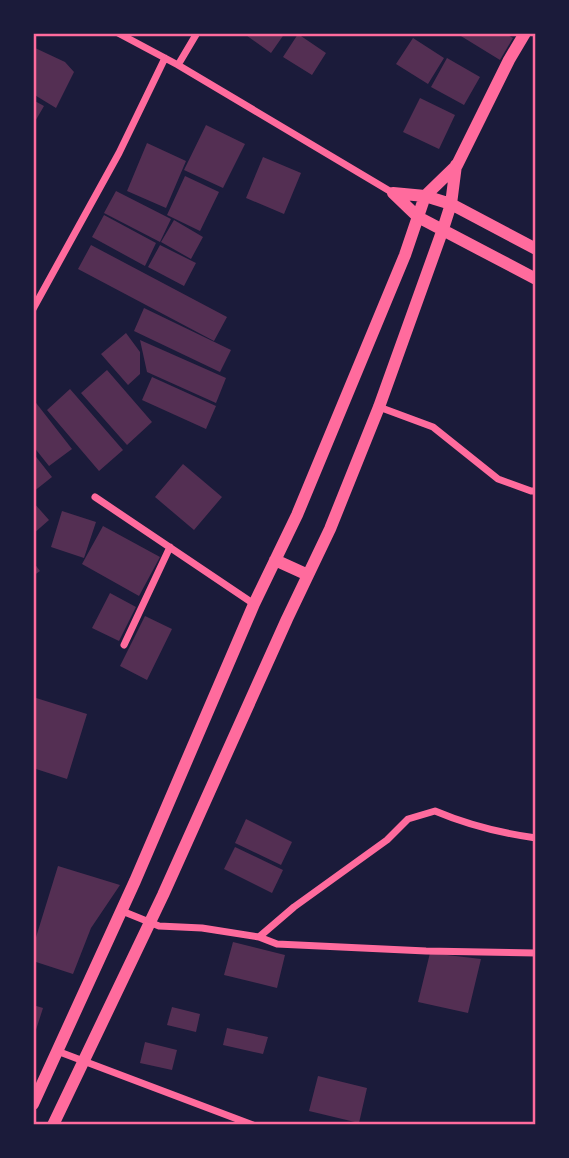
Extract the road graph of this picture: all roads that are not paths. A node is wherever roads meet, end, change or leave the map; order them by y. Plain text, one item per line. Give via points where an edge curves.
1 (118, 33) edge
2 (197, 33) edge
3 (525, 33) edge
4 (165, 58) junction
5 (178, 65) junction
6 (457, 165) junction
7 (393, 193) junction
8 (425, 196) junction
9 (451, 204) junction
10 (418, 217) junction
11 (443, 229) junction
12 (536, 249) edge
13 (536, 279) edge
14 (33, 309) edge
15 (379, 407) junction
16 (536, 491) edge
17 (95, 497) dead end
18 (170, 547) junction
19 (275, 560) junction
20 (308, 575) junction
21 (254, 604) junction
22 (124, 645) dead end
23 (536, 838) edge
24 (121, 911) junction
25 (150, 923) junction
26 (258, 937) junction
27 (536, 953) edge
28 (58, 1051) junction
29 (84, 1061) junction
30 (33, 1104) edge
31 (53, 1125) edge
32 (253, 1125) edge

1 - 4 street
2 - 5 street
3 - 6 street
4 - 5 street
4 - 14 street
5 - 7 street
6 - 8 street
6 - 9 street
7 - 8 street
7 - 10 street
8 - 9 street
8 - 10 street
9 - 11 street
9 - 12 street
10 - 11 street
10 - 19 street
11 - 13 street
11 - 15 street
15 - 16 street via 433,427 498,479
15 - 20 street
17 - 18 street
18 - 21 street
18 - 22 street
19 - 20 street
19 - 21 street
20 - 25 street
21 - 24 street
23 - 26 street via 470,825 435,811 408,819 387,840
24 - 25 street
24 - 28 street
25 - 26 street
25 - 29 street
26 - 27 street via 276,944
28 - 29 street
28 - 30 street
29 - 31 street
29 - 32 street

